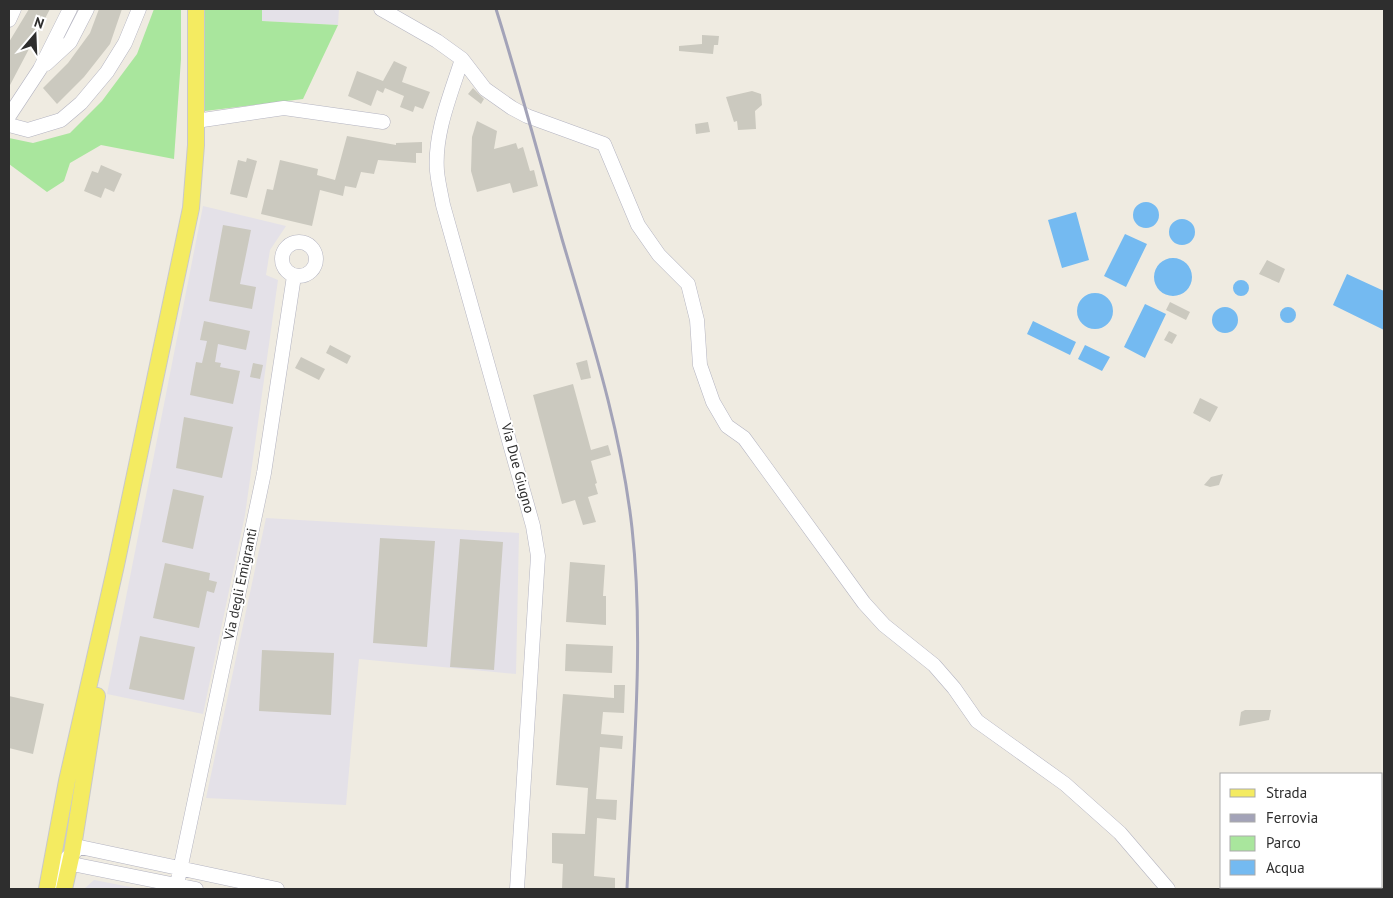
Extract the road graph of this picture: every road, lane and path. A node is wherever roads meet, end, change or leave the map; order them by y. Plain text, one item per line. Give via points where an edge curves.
1 (14, 9) edge
2 (70, 9) edge
3 (87, 9) edge
4 (139, 9) edge
5 (196, 9) edge
6 (381, 9) edge
7 (9, 20) edge
8 (462, 59) junction
9 (40, 69) junction
10 (9, 116) edge
11 (196, 121) junction
12 (383, 122) dead end
13 (9, 125) edge
14 (294, 276) dead end
15 (116, 565) junction
16 (73, 756) junction
17 (76, 855) junction
18 (180, 868) junction
19 (176, 887) edge
20 (47, 889) edge
21 (53, 889) edge
22 (64, 889) edge
23 (69, 889) edge
24 (196, 889) edge
25 (278, 889) edge
26 (517, 889) edge
27 (1168, 889) edge

1 - 7 street
2 - 9 street
3 - 9 street via 70,42
4 - 13 street via 125,43 107,72 61,120 28,130
5 - 11 main road
6 - 8 street
8 - 26 street, Via Due Giugno via 444,115 437,171 443,205 534,526 538,556
8 - 27 street via 485,88 512,108 604,144 638,225 659,255 688,284 697,320 700,365 713,402 727,426 744,438 864,603 884,625 934,665 977,721 1065,784 1120,833
9 - 10 street
11 - 12 street via 284,108
11 - 15 main road via 191,208
14 - 18 street, Via degli Emigranti via 264,473
15 - 16 main road
15 - 17 main road via 78,817
16 - 17 street via 75,769 67,821
16 - 20 main road
17 - 18 street
17 - 19 street
17 - 21 street via 67,858
17 - 22 main road
17 - 23 street
18 - 19 street, Via degli Emigranti
18 - 25 street
19 - 24 street

